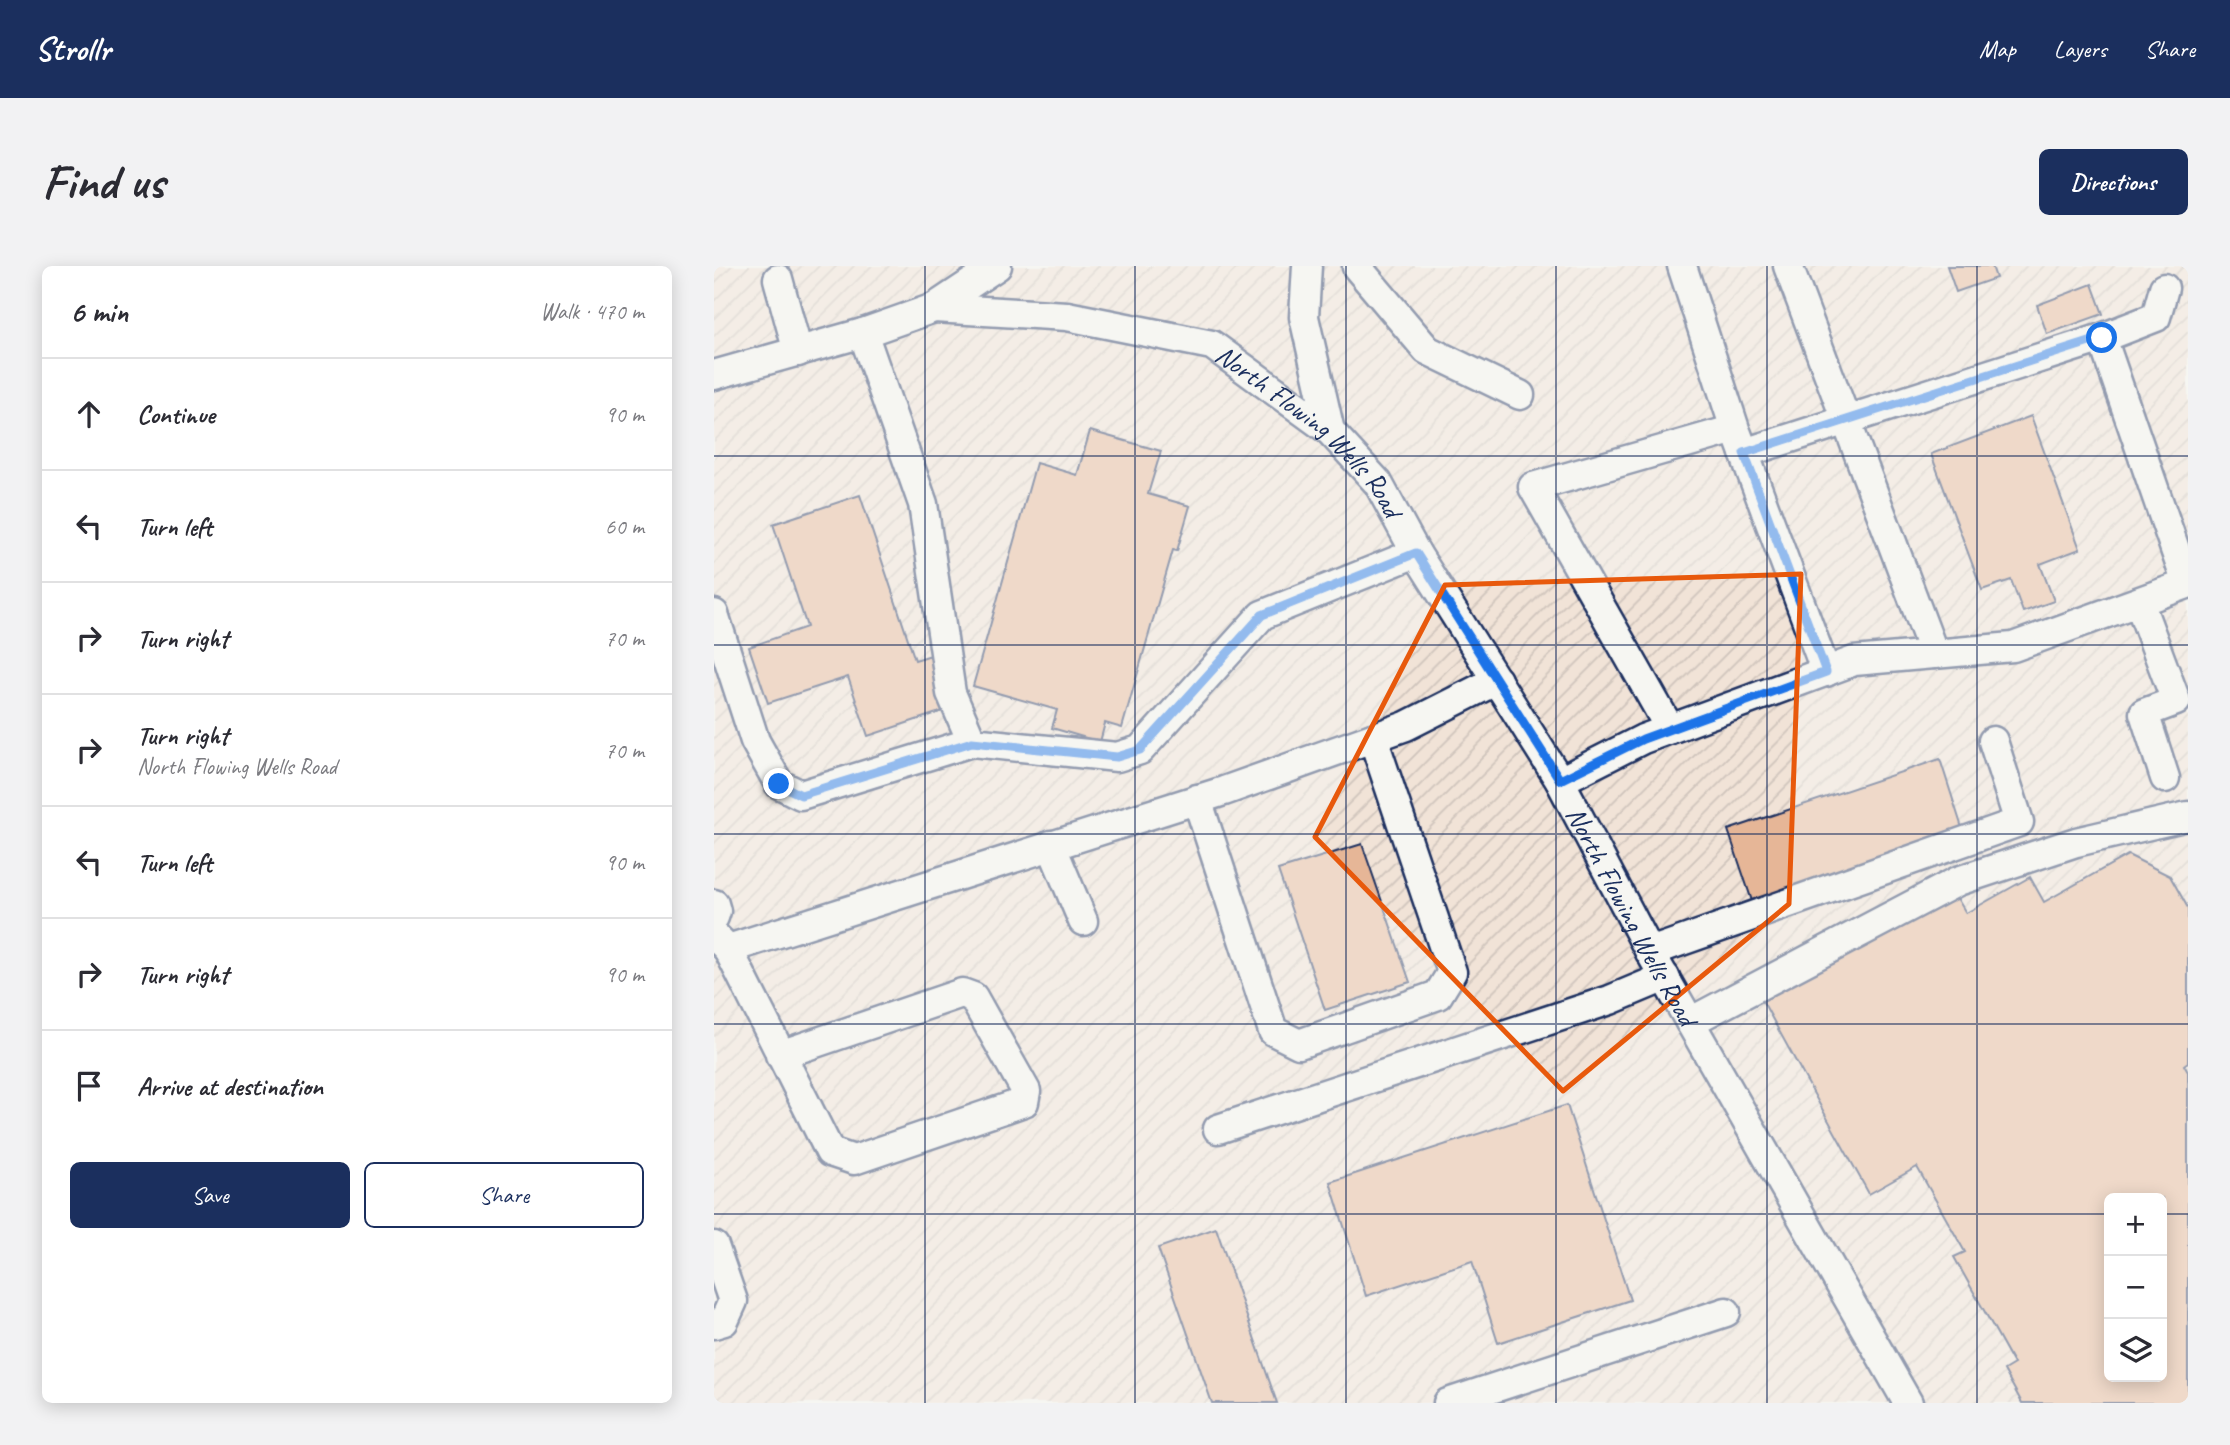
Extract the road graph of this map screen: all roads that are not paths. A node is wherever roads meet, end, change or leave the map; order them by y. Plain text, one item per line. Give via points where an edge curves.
1 (1307, 266) edge
2 (1361, 266) edge
3 (1682, 266) edge
4 (1788, 266) edge
5 (994, 267) edge
6 (778, 279) dead end
7 (2164, 288) dead end
8 (934, 308) junction
9 (863, 334) junction
10 (2102, 338) junction
11 (798, 352) junction
12 (714, 375) edge
13 (1520, 394) dead end
14 (1846, 420) junction
15 (1330, 431) junction
16 (1740, 441) junction
17 (1416, 553) junction
18 (2139, 602) junction
19 (714, 614) edge
20 (1934, 654) junction
21 (1826, 672) junction
22 (1497, 680) junction
23 (1670, 729) junction
24 (1373, 738) junction
25 (1993, 741) dead end
26 (972, 742) junction
27 (2165, 778) dead end
28 (1560, 780) junction
29 (1197, 799) junction
30 (2188, 816) edge
31 (1051, 845) junction
32 (714, 904) edge
33 (714, 917) edge
34 (1083, 921) dead end
35 (721, 942) edge
36 (1650, 952) junction
37 (1665, 977) junction
38 (1690, 1022) junction
39 (780, 1055) junction
40 (1218, 1129) dead end
41 (714, 1246) edge
42 (1726, 1312) dead end
43 (714, 1324) edge
44 (1448, 1403) edge
45 (1908, 1403) edge

1 - 15 street via 1304,317
2 - 13 street via 1357,267 1427,349
3 - 16 street
4 - 14 street
5 - 8 street
6 - 11 street
7 - 10 street via 2156,317
8 - 9 street, North Flowing Wells Road
8 - 15 street, North Flowing Wells Road via 1067,316 1212,345
9 - 11 street, North Flowing Wells Road
9 - 26 street via 923,504 951,693
10 - 14 street
10 - 18 street via 2187,584
11 - 12 street, North Flowing Wells Road
14 - 16 street
14 - 20 street
15 - 17 street, North Flowing Wells Road via 1378,483
16 - 21 street
16 - 23 street via 1533,487
17 - 22 street, North Flowing Wells Road
17 - 26 street via 1262,615 1140,750 1117,757
18 - 20 street via 2013,647
18 - 27 street via 2176,701 2144,713
19 - 26 street via 755,741 779,784 801,795
20 - 21 street via 1854,661
21 - 23 street
22 - 24 street
22 - 28 street, North Flowing Wells Road
23 - 28 street
24 - 29 street
24 - 29 street via 1452,972 1438,995 1299,1044 1273,1031
25 - 36 street via 2019,822
28 - 36 street, North Flowing Wells Road
29 - 31 street
30 - 38 street via 2077,842 1958,881
31 - 34 street
31 - 35 street
32 - 33 street
35 - 39 street
36 - 37 street, North Flowing Wells Road
37 - 38 street, North Flowing Wells Road
37 - 40 street via 1610,1000
38 - 45 street, North Flowing Wells Road
39 - 39 street via 830,1152 854,1160 1024,1102 1026,1091 974,997 962,993
41 - 43 street via 733,1301 724,1321
42 - 44 street

